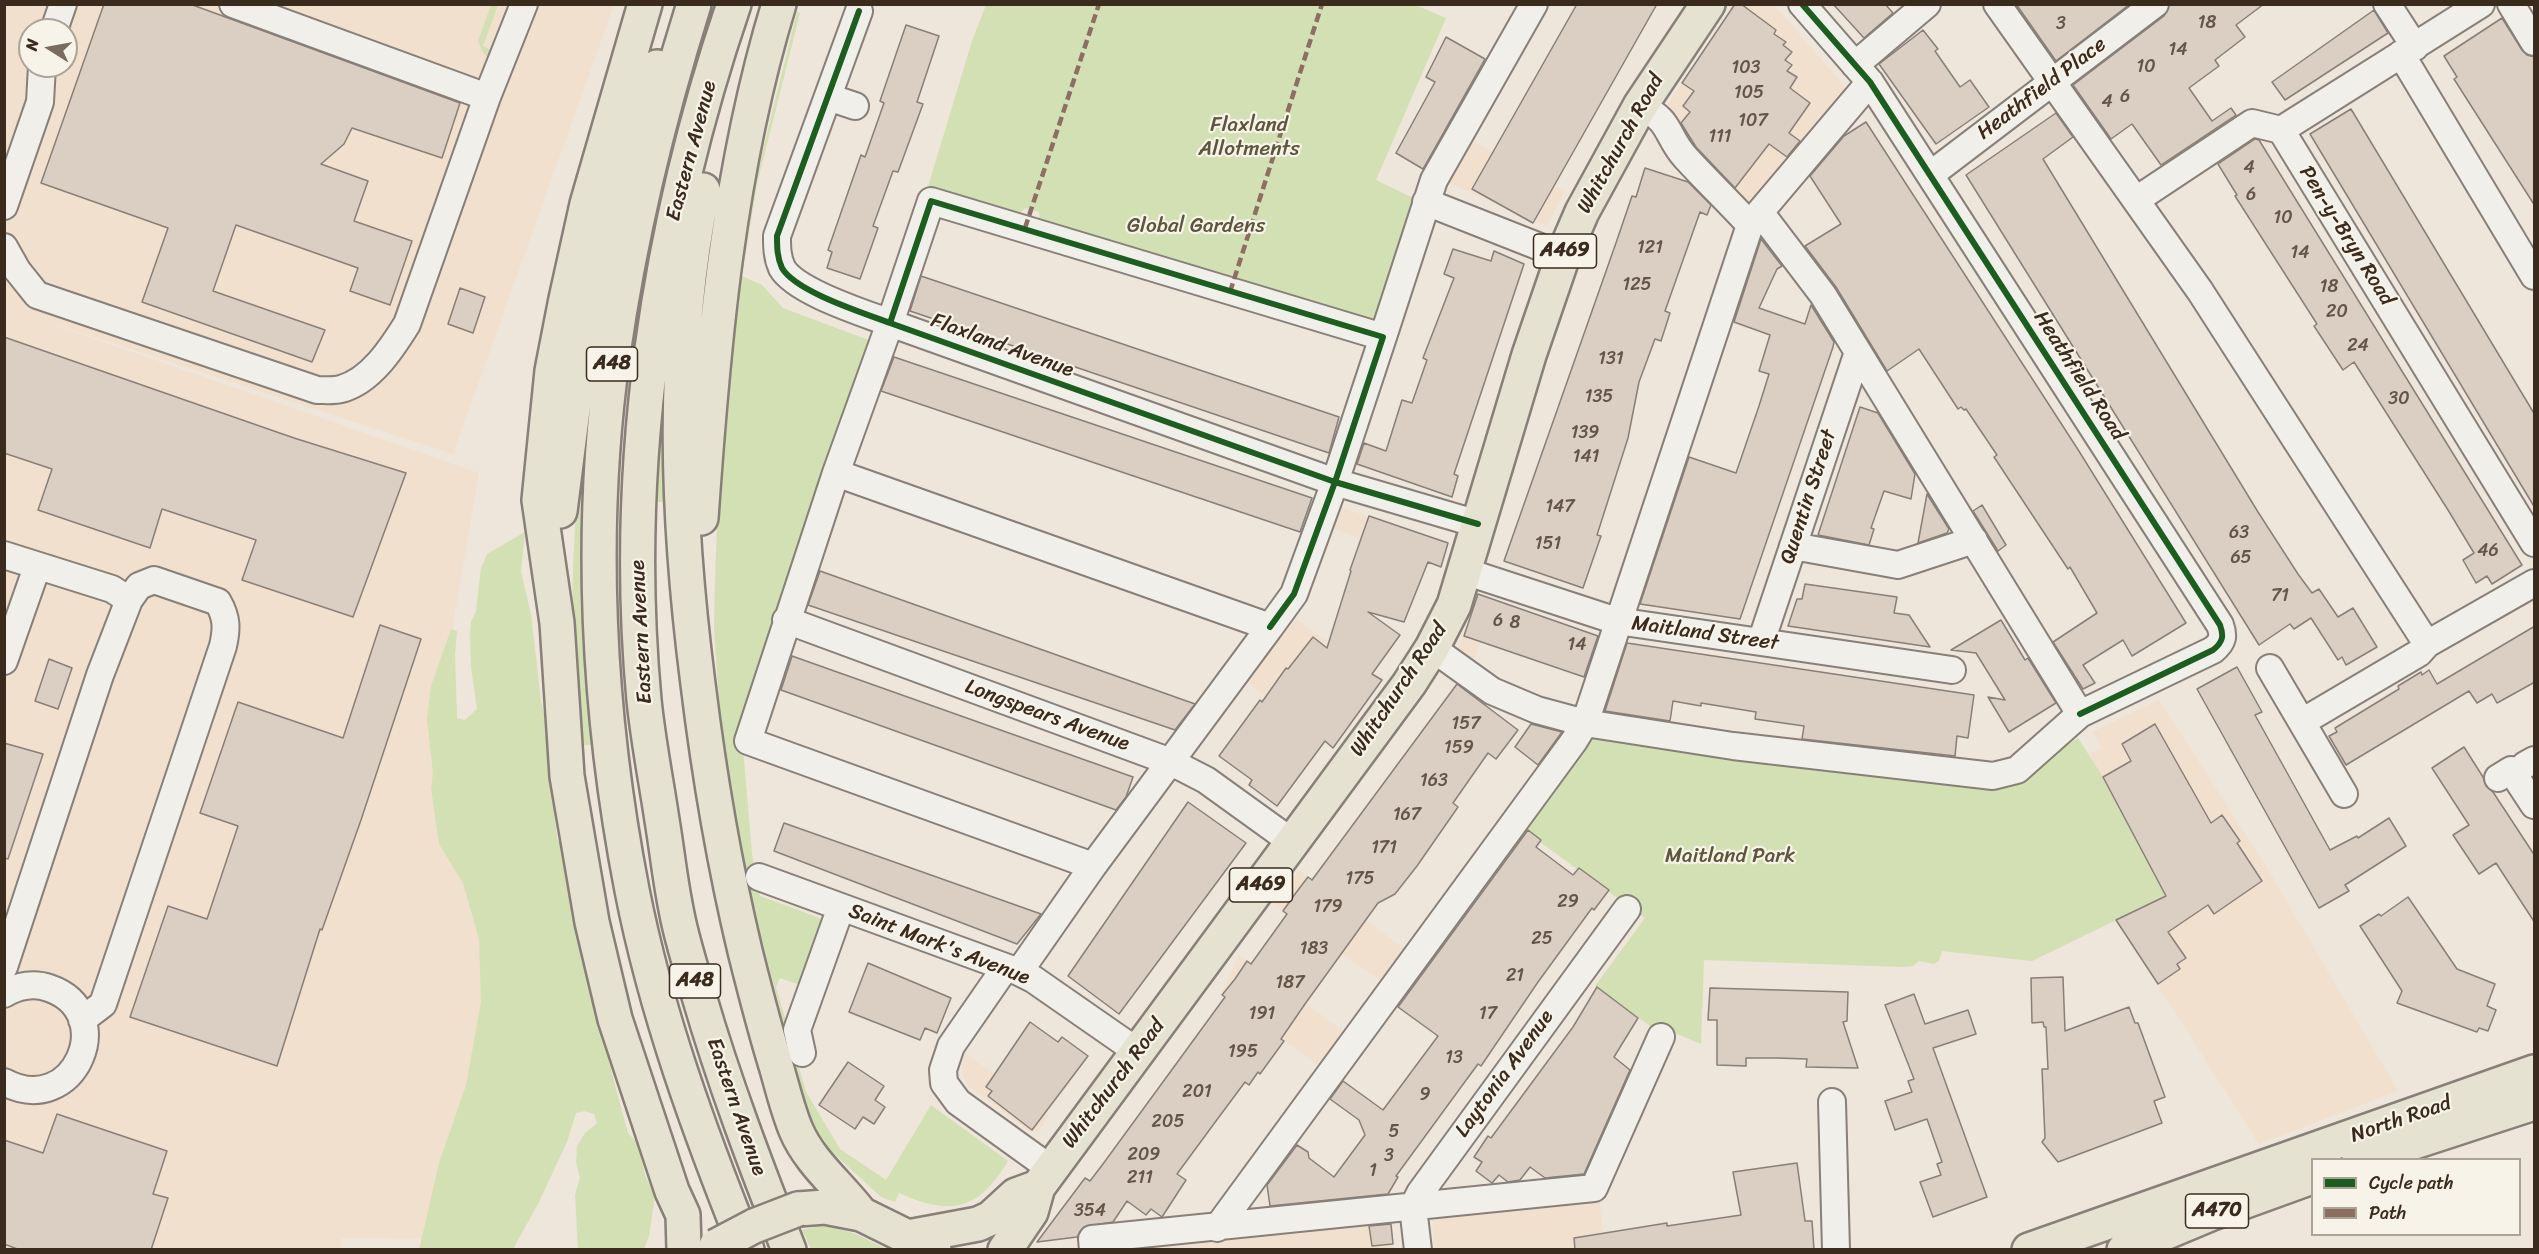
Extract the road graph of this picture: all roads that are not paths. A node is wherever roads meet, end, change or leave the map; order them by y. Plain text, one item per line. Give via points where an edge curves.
1 (233, 4) edge
2 (524, 4) edge
3 (645, 4) edge
4 (684, 4) edge
5 (694, 4) edge
6 (734, 4) edge
7 (746, 4) edge
8 (779, 4) edge
9 (1534, 4) edge
10 (1708, 4) edge
11 (1802, 4) edge
12 (1927, 4) edge
13 (1998, 4) edge
14 (2155, 4) edge
15 (2387, 4) edge
16 (2481, 4) edge
17 (2511, 4) edge
18 (859, 11) dead end
19 (2535, 42) edge
20 (2408, 50) junction
21 (1863, 74) junction
22 (41, 78) edge
23 (2052, 80) junction
24 (487, 97) junction
25 (828, 97) junction
26 (855, 106) dead end
27 (1640, 106) junction
28 (2281, 130) junction
29 (1930, 175) junction
30 (2136, 200) junction
31 (1426, 202) junction
32 (4, 206) edge
33 (1755, 218) junction
34 (4, 247) edge
35 (1563, 256) junction
36 (2535, 276) edge
37 (890, 323) junction
38 (1383, 337) junction
39 (1858, 352) junction
40 (836, 473) junction
41 (1335, 482) junction
42 (1478, 524) junction
43 (1974, 540) junction
44 (2535, 543) edge
45 (1793, 546) junction
46 (4, 555) edge
47 (37, 567) junction
48 (1464, 571) junction
49 (2531, 592) edge
50 (129, 600) junction
51 (786, 620) junction
52 (1617, 621) junction
53 (557, 623) junction
54 (1270, 627) junction
55 (691, 634) junction
56 (1761, 642) junction
57 (2427, 644) junction
58 (1432, 648) junction
59 (4, 661) edge
60 (2270, 668) dead end
61 (1952, 670) dead end
62 (2080, 714) junction
63 (2302, 722) junction
64 (1585, 723) junction
65 (1171, 762) junction
66 (2498, 778) dead end
67 (2344, 794) dead end
68 (2535, 805) edge
69 (1292, 842) junction
70 (1093, 866) junction
71 (759, 877) dead end
72 (841, 907) junction
73 (1627, 909) dead end
74 (4, 967) edge
75 (1012, 970) junction
76 (4, 994) edge
77 (82, 1020) junction
78 (1661, 1037) dead end
79 (799, 1041) dead end
80 (1138, 1052) junction
81 (2535, 1072) edge
82 (4, 1082) edge
83 (1832, 1101) dead end
84 (2535, 1103) edge
85 (2365, 1158) edge
86 (1044, 1178) junction
87 (2311, 1178) edge
88 (672, 1191) junction
89 (1413, 1207) junction
90 (861, 1214) junction
91 (1216, 1228) junction
92 (921, 1243) edge
93 (725, 1248) edge
94 (668, 1250) edge
95 (684, 1250) edge
96 (789, 1250) edge
97 (1005, 1250) edge
98 (1093, 1250) edge
99 (1418, 1250) edge
100 (1836, 1250) edge
101 (2029, 1250) edge
102 (2124, 1250) edge

1 - 24 street
2 - 24 street
3 - 53 main road via 587,204 552,370 538,500
4 - 53 main road via 624,148 602,244 563,474
5 - 93 main road, Eastern Avenue / A48 via 650,156 621,301 604,446 601,623 609,732 633,892 676,1056 705,1144
6 - 96 main road, Eastern Avenue / A48 via 684,176 659,296 643,433 638,541 640,623 644,701 676,910 744,1136
7 - 55 main road via 696,226 682,345 682,514
8 - 55 main road via 750,118 727,242
9 - 31 street via 1434,180
10 - 27 main road, Whitchurch Road / A469
11 - 21 street, Heathfield Road
12 - 21 street
13 - 23 street
14 - 23 street, Heathfield Place
15 - 20 street
16 - 20 street
17 - 19 street
18 - 25 street, Flaxland Avenue
20 - 28 street
20 - 36 street
21 - 29 street, Heathfield Road
21 - 33 street
22 - 32 street via 40,102
23 - 29 street, Heathfield Place
23 - 30 street
24 - 34 street via 407,324 390,352 362,378 341,389 318,390 37,295
25 - 26 street
25 - 37 street, Flaxland Avenue via 777,236 777,253 782,267 802,286
27 - 33 street via 1656,113 1684,156
27 - 35 main road, Whitchurch Road / A469 via 1601,173
28 - 30 street via 2252,123
28 - 44 street, Pen-y-Bryn Road
29 - 62 street, Heathfield Road via 2224,634 2213,650
30 - 57 street via 2200,291
31 - 35 street
31 - 38 street
33 - 39 street via 1823,295
33 - 52 street
35 - 42 main road, Whitchurch Road / A469 via 1528,355
37 - 38 street via 931,201
37 - 40 street
37 - 41 street, Flaxland Avenue
38 - 41 street
39 - 43 street
39 - 45 street, Quentin Street
40 - 51 street
40 - 54 street
41 - 42 street, Flaxland Avenue
41 - 54 street via 1294,594
42 - 48 main road, Whitchurch Road / A469
43 - 45 street via 1898,565
43 - 62 street
45 - 56 street, Quentin Street
46 - 47 street
47 - 50 street via 112,590
47 - 59 street
48 - 52 street, Maitland Street
48 - 58 main road, Whitchurch Road / A469 via 1454,605
49 - 57 street
50 - 74 street via 100,675
50 - 77 street via 139,586 154,580 218,602 226,617 227,630 103,1004
51 - 65 street, Longspears Avenue
51 - 70 street via 748,741
52 - 56 street, Maitland Street
52 - 64 street
53 - 88 main road via 567,776 592,922 615,1019
54 - 65 street
55 - 90 main road via 729,885 758,1006 796,1130 806,1149
56 - 61 street, Maitland Street
57 - 63 street via 2419,653
58 - 64 street via 1492,691
58 - 69 main road, Whitchurch Road / A469
60 - 63 street
62 - 64 street via 2017,770 1993,776 1733,746
63 - 67 street
64 - 91 street
65 - 69 street, Longspears Avenue via 1206,780
65 - 70 street
66 - 68 street via 2511,770
69 - 80 main road, Whitchurch Road / A469
70 - 75 street
71 - 72 street, Saint Mark's Avenue
72 - 75 street, Saint Mark's Avenue
72 - 79 street
73 - 89 street, Laytonia Avenue via 1469,1123
75 - 80 street, Saint Mark's Avenue via 1033,979
75 - 86 street via 951,1046 943,1070 944,1083 958,1102
76 - 77 street via 24,986 57,991 71,1002
77 - 82 street via 84,1051 65,1080 33,1091
78 - 89 street via 1594,1188
80 - 86 main road, Whitchurch Road / A469
81 - 101 main road, North Road / A470
83 - 100 street
84 - 85 main road, North Road
86 - 92 main road, Whitchurch Road / A469 via 1016,1195 991,1218
86 - 97 main road, Whitchurch Road / A469 via 1030,1212
87 - 102 main road, A470
88 - 94 main road
88 - 95 main road via 683,1215
89 - 91 street
89 - 99 street
90 - 92 main road
90 - 93 main road, bridge via 825,1207 798,1209 754,1226
91 - 98 street via 1092,1239

